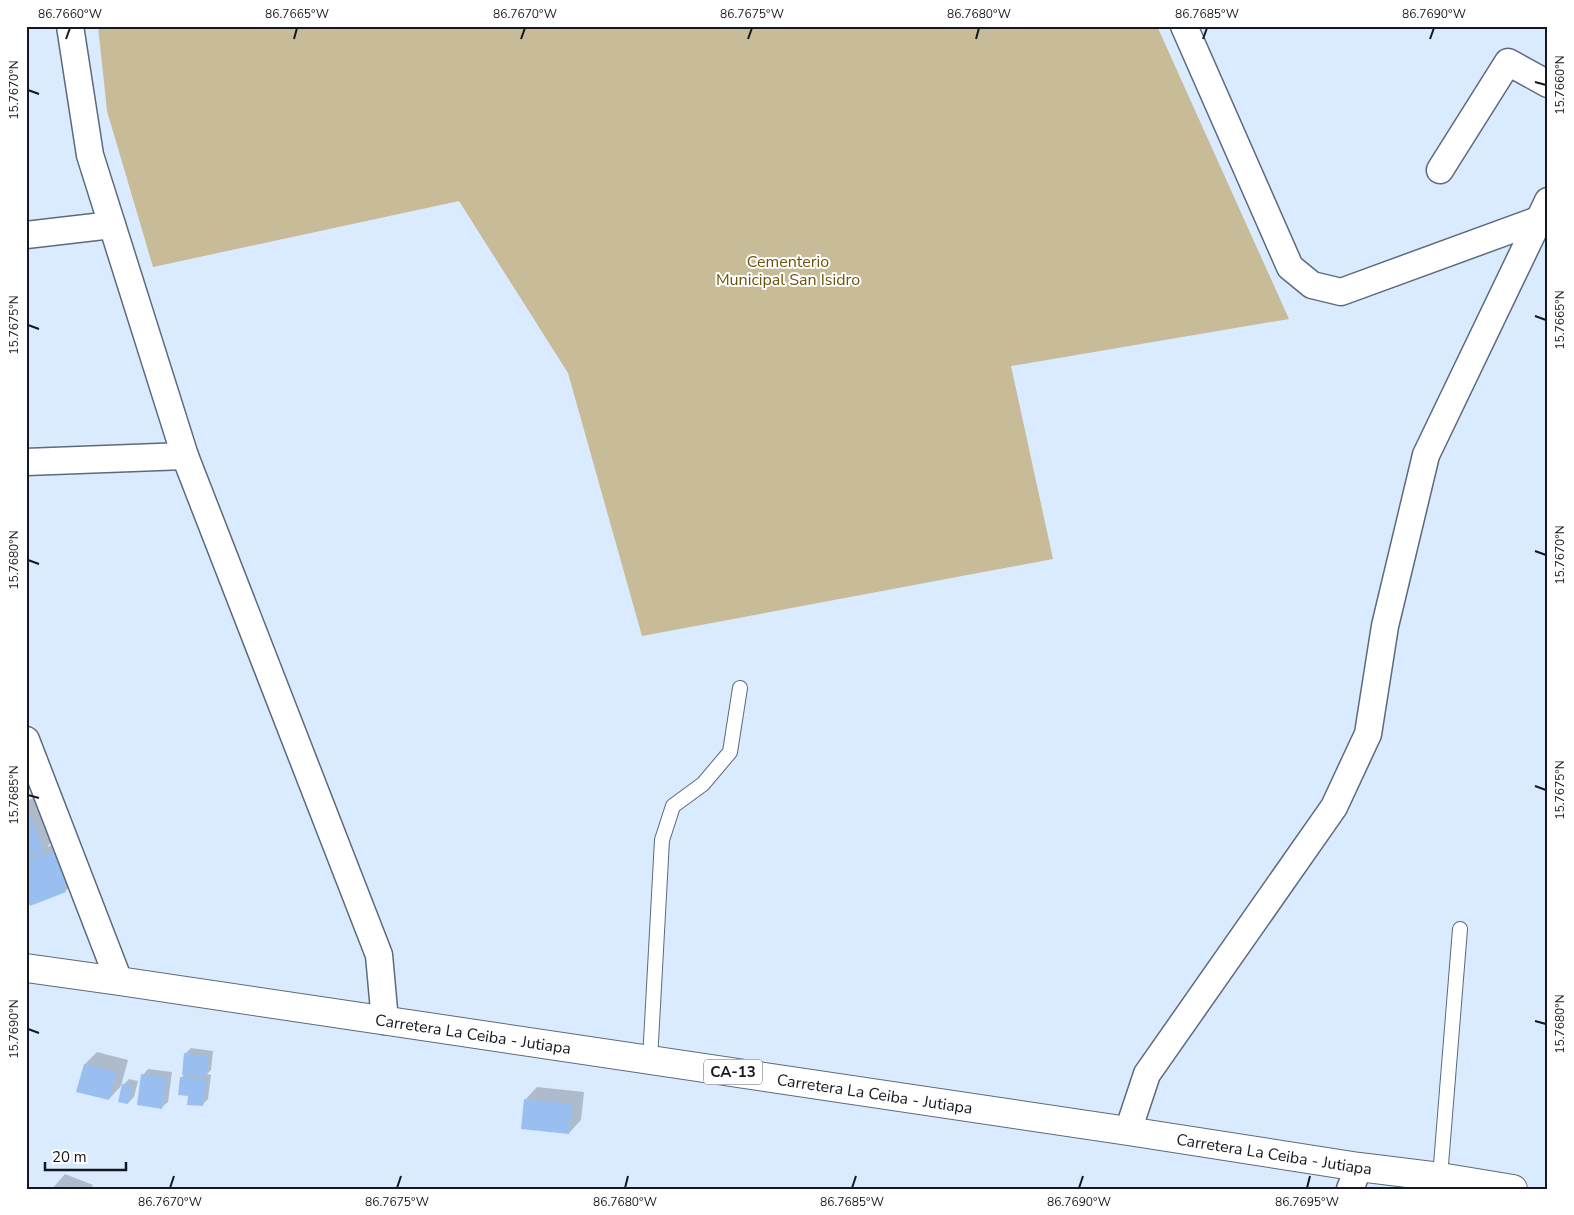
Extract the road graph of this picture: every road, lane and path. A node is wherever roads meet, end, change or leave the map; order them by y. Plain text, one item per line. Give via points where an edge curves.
1 (70, 26) edge
2 (1184, 26) edge
3 (1548, 84) edge
4 (1440, 170) dead end
5 (1543, 210) edge
6 (112, 225) junction
7 (26, 234) edge
8 (185, 456) junction
9 (26, 462) edge
10 (740, 688) dead end
11 (26, 740) edge
12 (1460, 929) dead end
13 (26, 968) edge
14 (120, 981) junction
15 (385, 1021) junction
16 (650, 1060) junction
17 (1128, 1131) junction
18 (1354, 1178) edge
19 (1450, 1182) edge
20 (1513, 1189) edge

1 - 6 street via 90,155
2 - 5 street via 1290,267 1312,286 1340,292
3 - 4 street via 1508,62
5 - 17 street via 1426,455 1385,626 1368,734 1334,807 1147,1074
6 - 7 street
6 - 8 street
8 - 9 street
8 - 15 street via 379,955
10 - 16 lane via 730,752 703,784 673,806 662,840
11 - 14 street
12 - 19 lane
13 - 14 main road, Carretera La Ceiba - Jutiapa / CA-13
14 - 15 main road, Carretera La Ceiba - Jutiapa / CA-13
15 - 16 main road, Carretera La Ceiba - Jutiapa / CA-13
16 - 17 main road, Carretera La Ceiba - Jutiapa / CA-13
17 - 18 main road, Carretera La Ceiba - Jutiapa / CA-13
18 - 19 main road, Carretera La Ceiba - Jutiapa / CA-13
19 - 20 main road, Carretera La Ceiba - Jutiapa / CA-13

